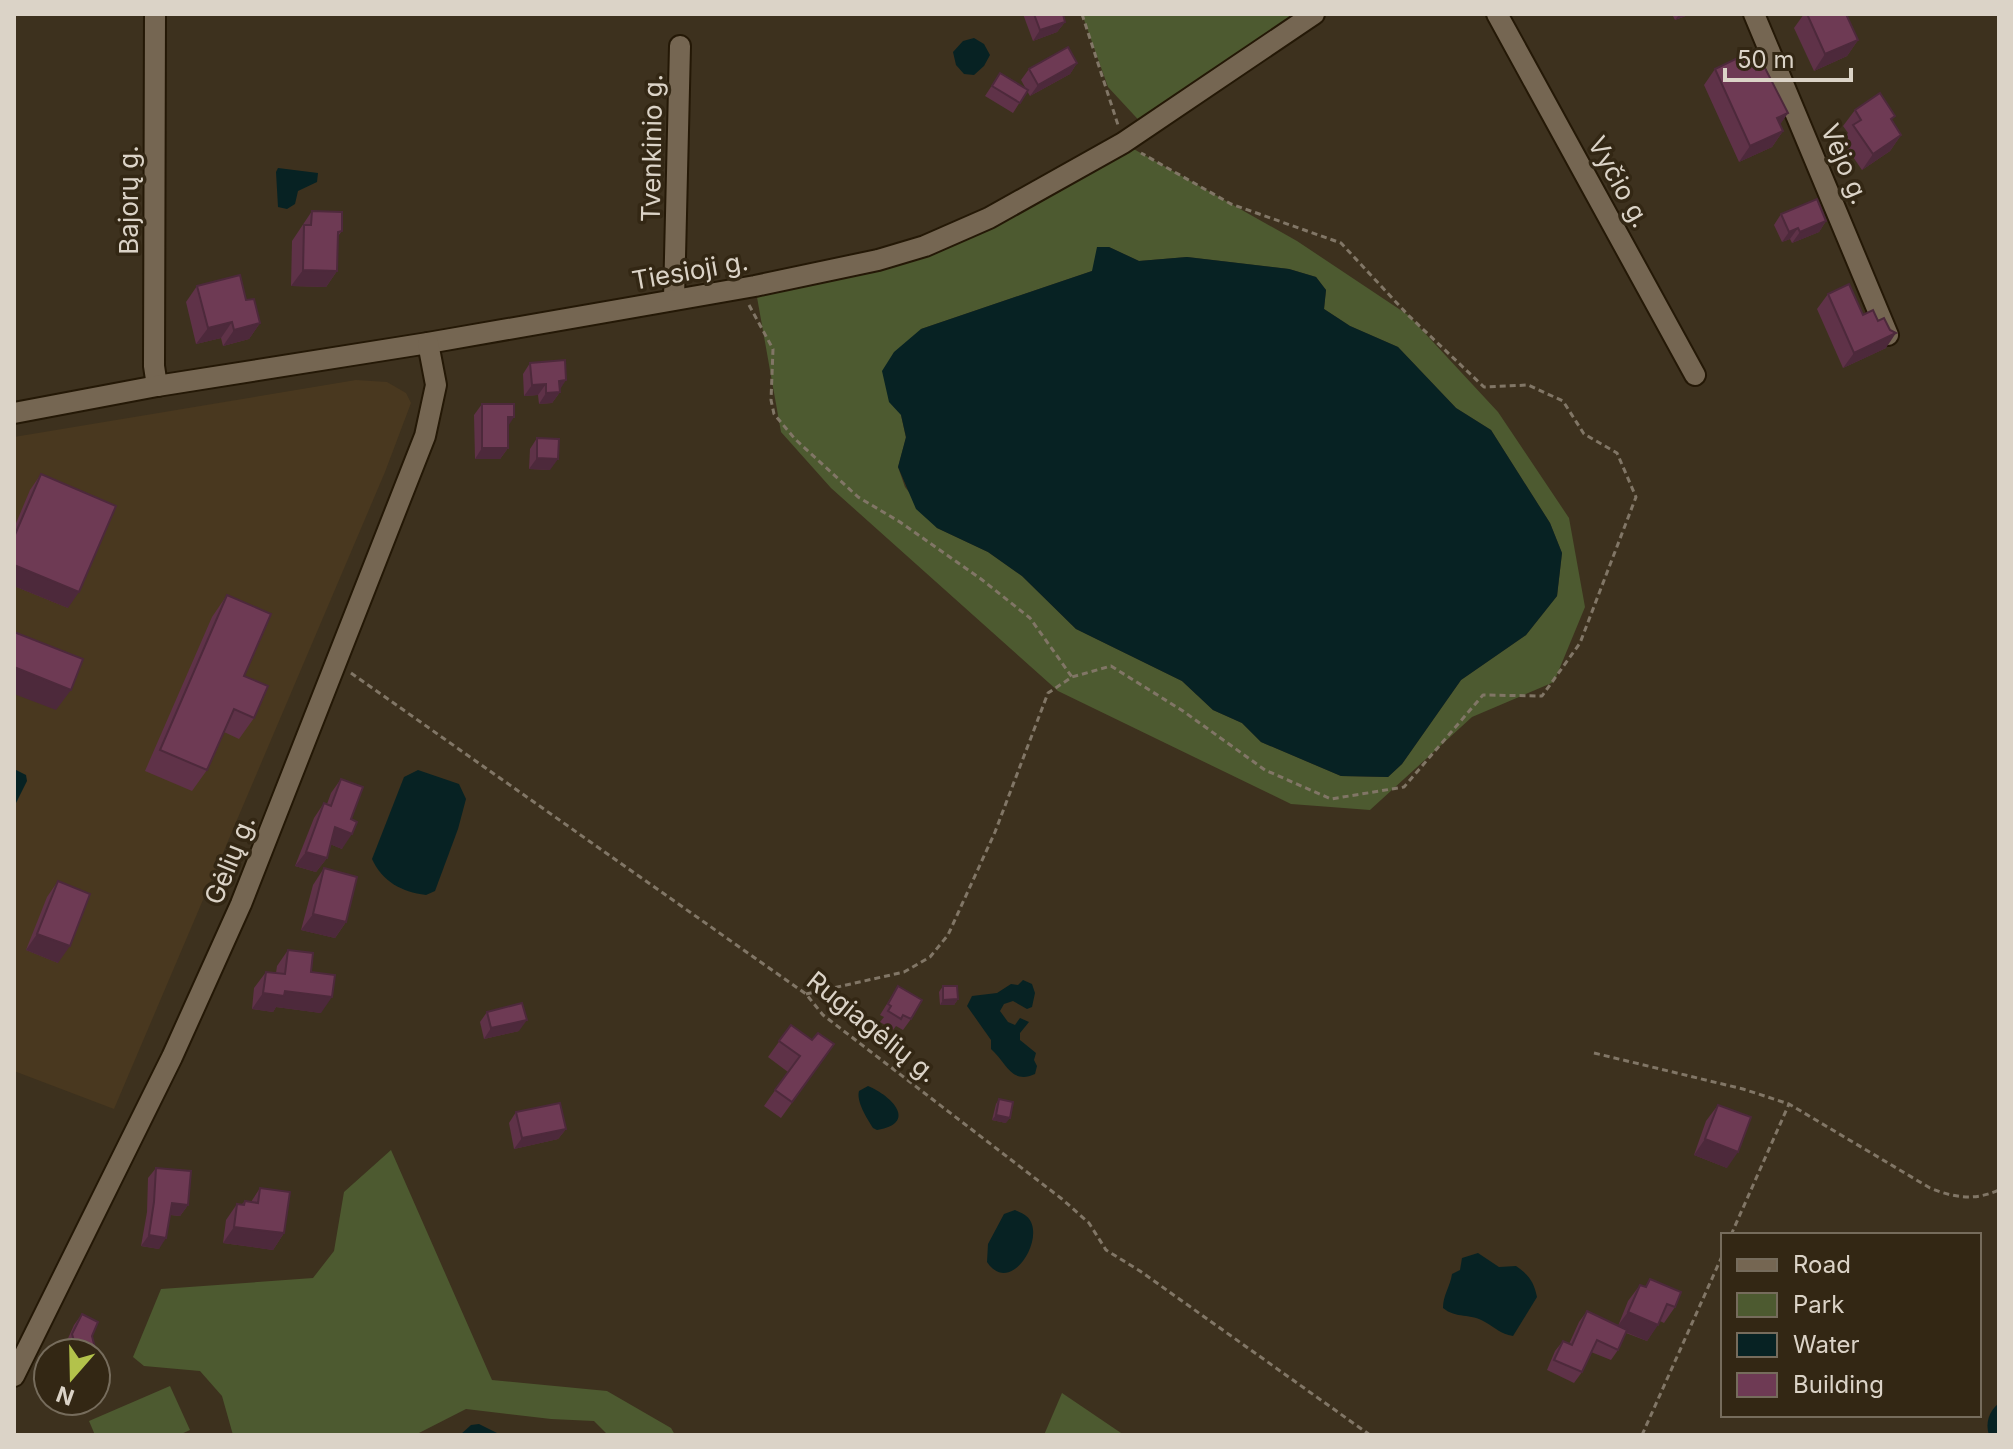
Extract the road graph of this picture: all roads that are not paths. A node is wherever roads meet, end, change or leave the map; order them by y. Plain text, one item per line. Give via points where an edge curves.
1 (155, 14) edge
2 (1314, 14) edge
3 (1497, 14) edge
4 (1754, 14) edge
5 (680, 46) dead end
6 (674, 299) junction
7 (1888, 335) edge
8 (428, 343) junction
9 (1695, 375) dead end
10 (157, 386) junction
11 (14, 413) edge
12 (14, 1376) edge

1 - 10 street, Bajorų g.
2 - 6 street, Tiesioji g. via 1123,143 939,242 878,260
3 - 9 street, Vyčio g.
4 - 7 street, Vėjo g.
5 - 6 street, Tvenkinio g.
6 - 8 street, Tiesioji g.
8 - 10 street, Tiesioji g.
8 - 12 street, Gėlių g. via 436,385 425,436 241,904
10 - 11 street, Tiesioji g.

